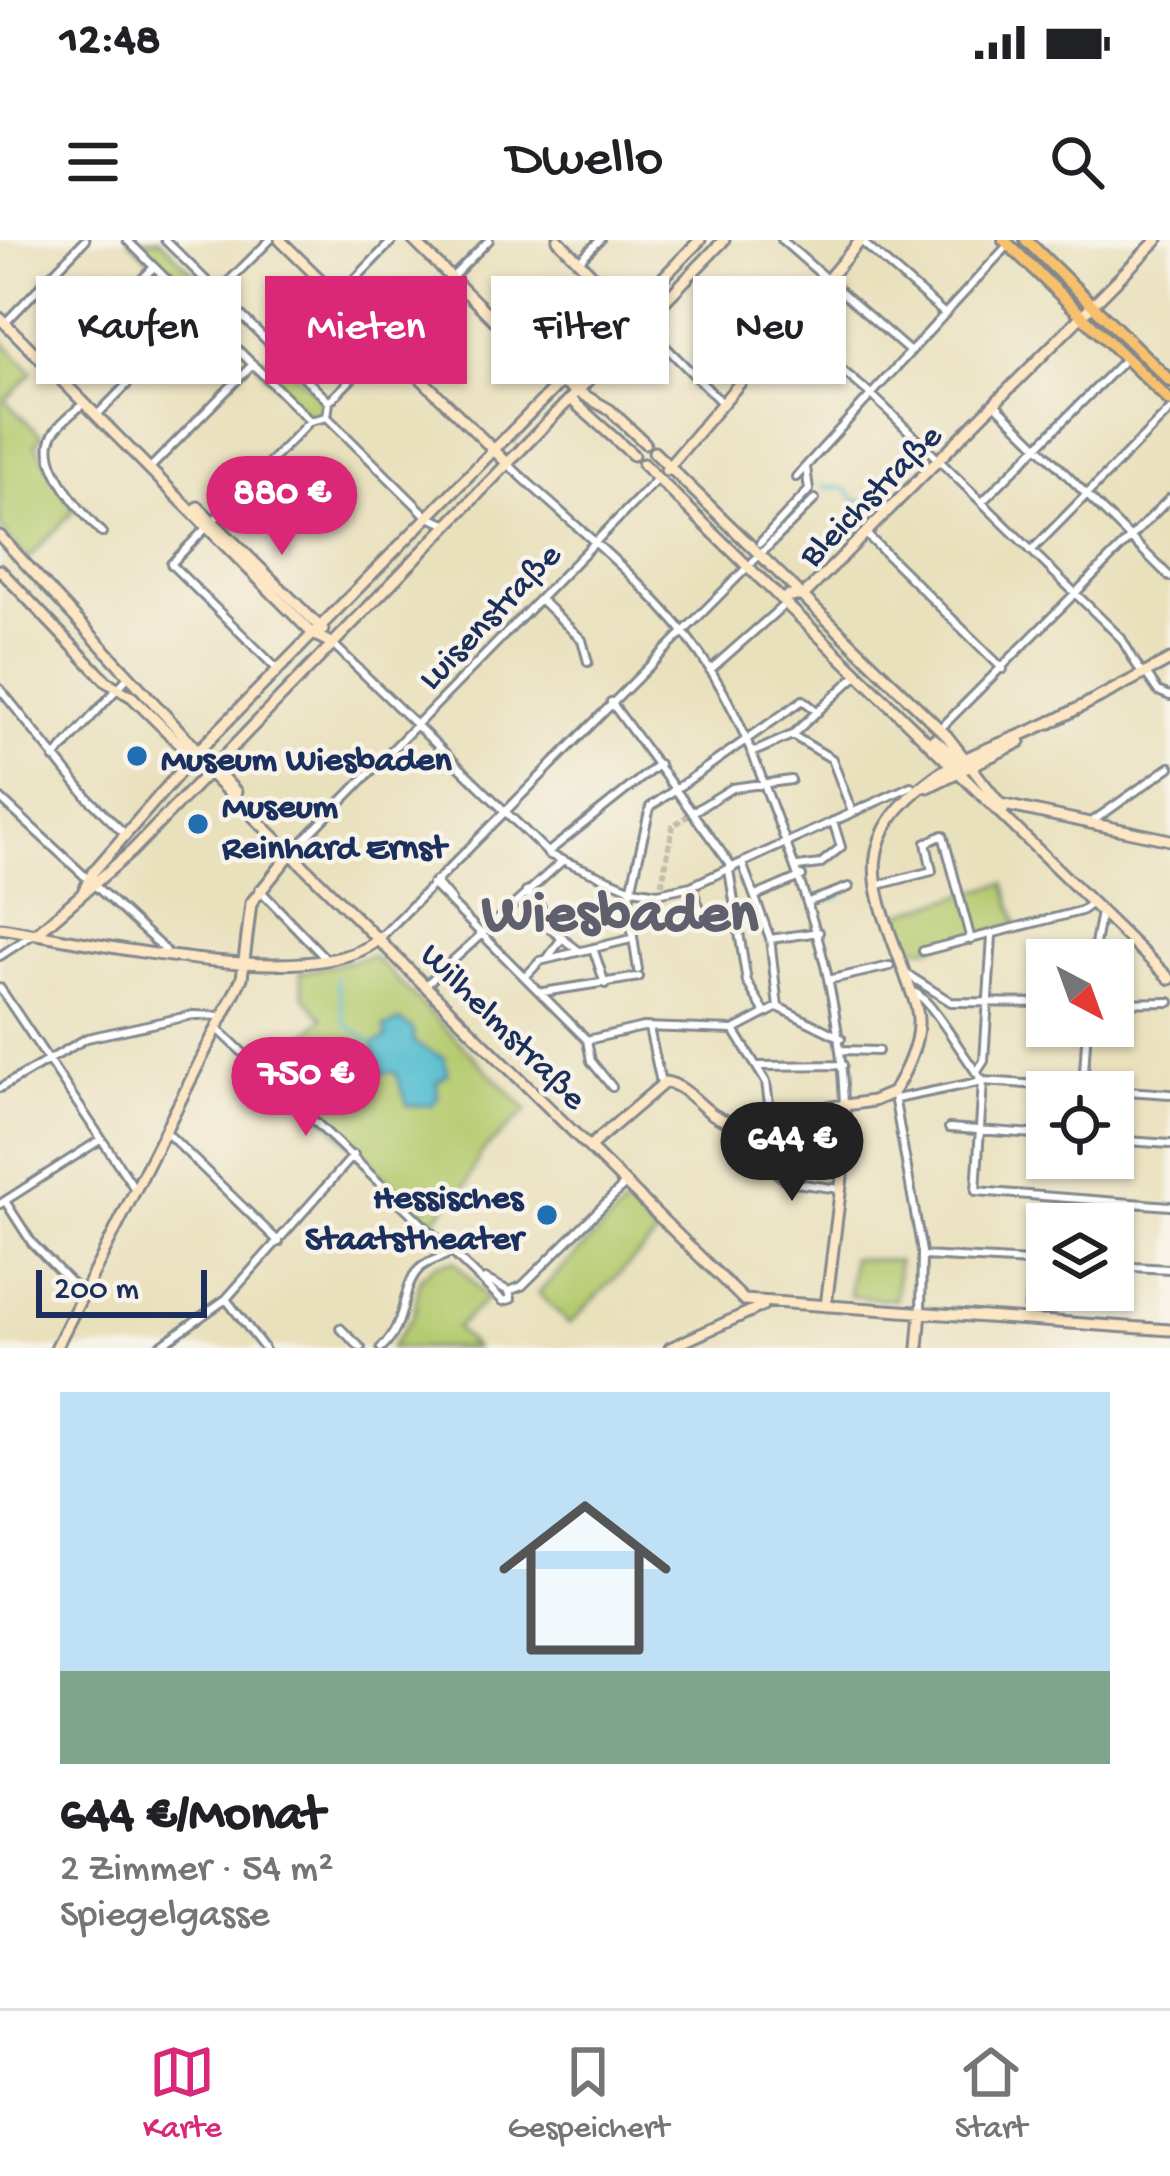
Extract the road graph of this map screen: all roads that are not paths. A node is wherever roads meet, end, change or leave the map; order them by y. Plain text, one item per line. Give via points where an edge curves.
1 (86, 240) edge
2 (127, 240) edge
3 (165, 240) edge
4 (270, 240) edge
5 (280, 240) edge
6 (393, 240) edge
7 (413, 240) edge
8 (489, 240) edge
9 (558, 240) edge
10 (600, 240) edge
11 (700, 240) edge
12 (724, 240) edge
13 (782, 240) edge
14 (1026, 240) edge
15 (1157, 240) edge
16 (861, 241) edge
17 (1006, 242) edge
18 (578, 261) junction
19 (154, 266) junction
20 (144, 276) edge
21 (164, 276) edge
22 (202, 276) edge
23 (234, 276) edge
24 (317, 276) edge
25 (358, 276) edge
26 (451, 276) edge
27 (453, 276) edge
28 (593, 276) edge
29 (665, 276) edge
30 (821, 276) edge
31 (830, 276) edge
32 (467, 292) edge
33 (669, 296) edge
34 (846, 298) edge
35 (1093, 306) junction
36 (946, 314) junction
37 (241, 315) edge
38 (491, 315) edge
39 (1083, 316) junction
40 (2, 321) edge
41 (669, 350) edge
42 (241, 352) edge
43 (910, 352) junction
44 (36, 354) edge
45 (1126, 358) junction
46 (253, 364) junction
47 (1167, 372) edge
48 (846, 373) edge
49 (67, 384) edge
50 (128, 384) edge
51 (347, 384) edge
52 (427, 384) edge
53 (559, 384) edge
54 (562, 384) edge
55 (582, 384) edge
56 (594, 384) edge
57 (738, 384) edge
58 (575, 391) junction
59 (872, 395) junction
60 (593, 400) junction
61 (85, 402) junction
62 (329, 402) junction
63 (722, 403) junction
64 (994, 403) junction
65 (575, 404) junction
66 (1170, 405) edge
67 (560, 408) junction
68 (606, 408) junction
69 (98, 415) junction
70 (327, 417) junction
71 (310, 421) junction
72 (645, 443) dead end
73 (1038, 446) junction
74 (494, 450) junction
75 (655, 452) dead end
76 (633, 454) dead end
77 (939, 460) junction
78 (507, 463) junction
79 (643, 464) dead end
80 (669, 466) junction
81 (152, 467) junction
82 (806, 467) junction
83 (796, 477) dead end
84 (658, 478) junction
85 (1086, 495) junction
86 (1170, 498) edge
87 (814, 499) dead end
88 (982, 502) junction
89 (425, 520) junction
90 (211, 524) junction
91 (450, 524) junction
92 (102, 533) dead end
93 (866, 535) junction
94 (0, 536) edge
95 (1130, 539) junction
96 (434, 541) junction
97 (593, 545) junction
98 (758, 547) junction
99 (1031, 551) junction
100 (746, 562) junction
101 (0, 570) edge
102 (757, 572) junction
103 (1170, 578) edge
104 (358, 589) junction
105 (777, 591) junction
106 (1076, 595) junction
107 (803, 596) junction
108 (540, 599) junction
109 (788, 601) junction
110 (373, 603) junction
111 (317, 630) junction
112 (681, 630) junction
113 (333, 644) junction
114 (1170, 660) edge
115 (588, 662) dead end
116 (1003, 669) junction
117 (278, 670) junction
118 (710, 670) junction
119 (859, 673) junction
120 (1143, 673) junction
121 (128, 677) junction
122 (891, 682) junction
123 (0, 688) edge
124 (120, 690) junction
125 (1170, 696) edge
126 (611, 702) junction
127 (891, 704) junction
128 (818, 712) junction
129 (1052, 722) junction
130 (417, 726) junction
131 (940, 730) junction
132 (751, 734) junction
133 (924, 734) junction
134 (792, 735) junction
135 (940, 750) junction
136 (754, 752) junction
137 (196, 755) junction
138 (54, 758) junction
139 (987, 761) junction
140 (659, 764) junction
141 (963, 765) junction
142 (1170, 766) edge
143 (210, 770) junction
144 (934, 777) junction
145 (791, 780) dead end
146 (983, 782) junction
147 (768, 783) junction
148 (675, 787) junction
149 (912, 790) junction
150 (887, 796) junction
151 (0, 798) edge
152 (999, 806) junction
153 (899, 808) junction
154 (505, 810) junction
155 (693, 812) junction
156 (852, 812) junction
157 (144, 816) junction
158 (833, 820) junction
159 (1090, 823) junction
160 (154, 827) junction
161 (126, 836) junction
162 (1170, 840) edge
163 (787, 841) junction
164 (293, 851) junction
165 (547, 853) junction
166 (562, 861) junction
167 (742, 863) junction
168 (798, 867) junction
169 (731, 869) junction
170 (802, 876) junction
171 (93, 882) junction
172 (433, 882) junction
173 (633, 886) junction
174 (691, 886) junction
175 (875, 886) junction
176 (849, 887) dead end
177 (259, 889) junction
178 (526, 892) junction
179 (758, 896) junction
180 (811, 901) junction
181 (1092, 903) junction
182 (1101, 912) junction
183 (735, 916) junction
184 (0, 928) edge
185 (481, 932) junction
186 (819, 932) junction
187 (40, 934) junction
188 (992, 934) junction
189 (381, 937) junction
190 (562, 938) junction
191 (632, 939) junction
192 (770, 939) junction
193 (1096, 939) edge
194 (970, 940) junction
195 (592, 947) junction
196 (166, 951) junction
197 (579, 951) junction
198 (923, 951) dead end
199 (0, 956) edge
200 (547, 960) junction
201 (325, 961) junction
202 (245, 965) junction
203 (890, 966) dead end
204 (905, 974) junction
205 (526, 976) junction
206 (832, 979) junction
207 (1170, 979) edge
208 (428, 984) junction
209 (604, 984) junction
210 (0, 988) edge
211 (543, 992) junction
212 (912, 993) junction
213 (988, 1002) junction
214 (1026, 1003) edge
215 (1134, 1003) edge
216 (1170, 1003) edge
217 (778, 1007) junction
218 (764, 1011) junction
219 (222, 1016) junction
220 (217, 1028) junction
221 (649, 1028) junction
222 (734, 1030) junction
223 (842, 1038) junction
224 (586, 1040) junction
225 (842, 1050) junction
226 (878, 1051) dead end
227 (48, 1060) junction
228 (843, 1065) junction
229 (759, 1066) junction
230 (976, 1073) junction
231 (983, 1081) junction
232 (661, 1082) junction
233 (1026, 1085) edge
234 (612, 1087) dead end
235 (0, 1088) edge
236 (1134, 1092) edge
237 (1170, 1094) edge
238 (894, 1096) junction
239 (844, 1103) junction
240 (771, 1114) junction
241 (949, 1128) dead end
242 (979, 1130) junction
243 (165, 1131) junction
244 (1026, 1133) edge
245 (100, 1140) junction
246 (1134, 1141) edge
247 (1170, 1144) edge
248 (590, 1146) junction
249 (355, 1155) junction
250 (756, 1157) dead end
251 (778, 1172) junction
252 (626, 1183) junction
253 (136, 1189) junction
254 (841, 1189) junction
255 (2, 1202) edge
256 (1170, 1206) edge
257 (279, 1242) junction
258 (454, 1251) junction
259 (923, 1256) junction
260 (1026, 1262) edge
261 (1134, 1267) edge
262 (1170, 1269) edge
263 (83, 1294) junction
264 (226, 1299) junction
265 (785, 1304) junction
266 (742, 1305) junction
267 (826, 1306) junction
268 (921, 1311) junction
269 (1028, 1311) edge
270 (1028, 1319) junction
271 (340, 1328) dead end
272 (1170, 1330) edge
273 (56, 1348) edge
274 (157, 1348) edge
275 (264, 1348) edge
276 (361, 1348) edge
277 (381, 1348) edge
278 (670, 1348) edge
279 (918, 1348) edge

1 - 40 street
2 - 19 street
3 - 22 street
4 - 23 street
5 - 24 main road
6 - 25 street
7 - 26 main road
8 - 27 street
9 - 18 main road
10 - 18 street
11 - 29 main road
12 - 33 main road
13 - 30 street
14 - 35 main road
15 - 35 main road, Bleichstraße
16 - 31 main road, Luisenstraße
16 - 36 street
17 - 36 street
17 - 39 main road
18 - 28 main road
19 - 20 street
19 - 21 street
32 - 38 main road
34 - 43 street
35 - 39 main road, Bleichstraße
35 - 47 main road
36 - 43 street
37 - 62 street
39 - 45 main road
39 - 64 main road, Bleichstraße
40 - 44 main road
41 - 63 street
42 - 46 street
43 - 59 street
45 - 66 main road
45 - 73 street
46 - 71 street
46 - 81 street
48 - 59 street
49 - 61 main road
50 - 69 street
51 - 62 street
52 - 74 main road
53 - 74 main road
54 - 58 main road
55 - 58 main road
56 - 68 main road
57 - 63 main road, Luisenstraße
58 - 60 main road
58 - 67 main road
59 - 77 street
59 - 82 street
60 - 65 main road
60 - 68 main road
61 - 69 main road
61 - 92 street via 50,443 74,503
62 - 70 street
63 - 80 main road, Luisenstraße
64 - 73 street
64 - 77 main road, Bleichstraße
65 - 67 main road
65 - 76 main road
66 - 85 street
67 - 78 main road
68 - 72 main road
69 - 81 main road
70 - 71 street
70 - 89 street
71 - 90 street
73 - 85 street
73 - 88 street
74 - 78 main road
74 - 89 main road
75 - 80 main road
77 - 88 street
77 - 93 main road, Bleichstraße
78 - 91 main road
78 - 97 street
79 - 84 main road
80 - 84 main road, Luisenstraße
80 - 98 main road
81 - 90 main road
82 - 83 street
82 - 98 street via 809,490
84 - 97 street, Luisenstraße
84 - 100 main road
85 - 95 street
85 - 99 street
86 - 95 street
87 - 98 street
88 - 99 street
89 - 91 street
89 - 96 main road
89 - 104 main road
90 - 111 main road
90 - 117 street via 171,564
91 - 96 main road
93 - 107 main road, Bleichstraße
93 - 116 street
94 - 121 main road
95 - 103 street
95 - 106 street
96 - 110 main road
97 - 108 street, Luisenstraße
97 - 112 street
98 - 100 street
98 - 102 main road
98 - 107 main road
99 - 106 street
100 - 102 main road
100 - 112 street
101 - 124 main road
102 - 105 main road
104 - 110 main road via 361,601
104 - 111 main road
105 - 107 main road, Bleichstraße
105 - 109 main road
106 - 116 street
106 - 120 street via 1123,640
107 - 122 main road
108 - 115 street via 582,640
108 - 130 street, Luisenstraße
109 - 118 street
109 - 119 main road
110 - 113 main road
111 - 113 main road
111 - 117 main road
112 - 118 street
112 - 126 street
113 - 130 street
113 - 143 main road
114 - 120 main road
116 - 131 street
117 - 137 main road
118 - 132 street
119 - 127 main road
119 - 128 street
120 - 125 street
120 - 129 main road
121 - 124 street
121 - 137 main road
122 - 127 main road
122 - 131 main road
123 - 138 street
124 - 137 main road
124 - 138 street
126 - 140 street
126 - 154 street
127 - 133 main road
128 - 132 street via 803,700
128 - 134 street
129 - 139 main road
129 - 141 main road
130 - 154 street
130 - 164 street, Luisenstraße
131 - 141 main road
132 - 136 street
132 - 148 street
133 - 135 main road
133 - 141 main road
134 - 136 street
134 - 156 street via 832,759
135 - 141 main road
135 - 144 main road
136 - 147 street
137 - 143 main road, Wilhelmstraße
137 - 157 main road
138 - 161 street
139 - 141 main road
139 - 146 main road
140 - 148 street
140 - 165 street
141 - 144 main road
141 - 146 main road
141 - 149 main road
141 - 152 main road
142 - 159 street
143 - 160 main road
143 - 164 main road, Wilhelmstraße
144 - 149 main road
145 - 147 street
146 - 152 main road
147 - 155 street via 732,788
147 - 163 street
148 - 155 street
148 - 173 street via 648,810
149 - 150 street
149 - 153 main road
150 - 153 street
150 - 156 street
151 - 171 street
152 - 159 main road
152 - 181 main road
153 - 175 main road via 880,844
154 - 165 street
154 - 172 street
155 - 169 street
156 - 158 street
157 - 160 main road
157 - 161 main road
158 - 163 street
158 - 168 street via 841,847 820,864
159 - 162 main road
160 - 171 main road
161 - 171 main road
163 - 167 street
163 - 168 street
164 - 177 main road
164 - 189 main road, Wilhelmstraße
165 - 166 street
166 - 173 street
166 - 178 street
167 - 169 street
167 - 179 street
168 - 170 street
169 - 174 street
169 - 183 street
170 - 179 street
170 - 180 street
171 - 187 main road
171 - 196 street
172 - 185 street
172 - 189 street
173 - 174 street via 660,893
173 - 191 street
174 - 183 street via 706,923
175 - 194 street via 932,871 926,843 943,836
175 - 204 main road
176 - 180 street
177 - 201 street
177 - 202 main road via 247,917
178 - 185 street
178 - 190 street via 541,908 541,922
179 - 192 street
180 - 186 street
181 - 182 main road
181 - 188 street
182 - 193 street
182 - 207 main road
183 - 218 street via 747,982
184 - 187 main road
185 - 205 street
185 - 208 street
186 - 192 street
186 - 206 street
187 - 196 main road
187 - 199 street
188 - 194 street
188 - 213 street
189 - 201 main road via 357,955
189 - 208 main road, Wilhelmstraße
190 - 197 street
190 - 200 street
191 - 195 street
191 - 209 street via 638,973
192 - 217 street
194 - 198 street
195 - 197 street
195 - 209 street
196 - 202 main road
197 - 200 street
200 - 205 street
201 - 202 main road
202 - 219 main road
203 - 206 street
204 - 212 main road
204 - 213 street via 951,1002
205 - 211 street
206 - 223 street
208 - 248 main road, Wilhelmstraße
209 - 211 street
210 - 227 street
211 - 224 street
212 - 230 street via 923,995
212 - 238 main road via 917,1035
213 - 214 street
213 - 230 street
215 - 216 street
217 - 218 street
217 - 223 street
218 - 222 street
219 - 220 main road
219 - 227 street via 87,1038
220 - 243 main road
220 - 249 street
221 - 222 street
221 - 224 street
221 - 232 street
222 - 229 street
223 - 225 street
224 - 234 street
225 - 226 street
225 - 228 street
227 - 235 street
227 - 245 street
228 - 229 street
228 - 239 street
229 - 240 street
230 - 231 street
231 - 233 street
231 - 238 street
231 - 242 street
232 - 240 main road via 675,1083 714,1117
232 - 248 main road
236 - 237 street
238 - 239 main road
238 - 259 street
239 - 240 main road
239 - 254 main road
240 - 251 street
241 - 242 street
242 - 244 street
242 - 256 street via 978,1192
243 - 253 main road
243 - 257 street
245 - 253 street
245 - 255 street
246 - 247 street
248 - 252 main road, Wilhelmstraße
249 - 257 street
249 - 258 street
250 - 251 street
251 - 254 street via 791,1183
252 - 258 street via 509,1291 512,1298 503,1301
252 - 266 main road, Wilhelmstraße
253 - 263 main road
254 - 267 main road
255 - 263 street
257 - 264 street
258 - 277 street via 413,1276 404,1316
259 - 260 street
259 - 268 street
261 - 262 street
263 - 273 main road
264 - 274 street
264 - 275 street
265 - 266 main road
265 - 266 main road
265 - 267 main road
266 - 278 main road
267 - 268 main road
268 - 270 main road
268 - 279 main road
269 - 270 street
270 - 272 main road
271 - 276 street

